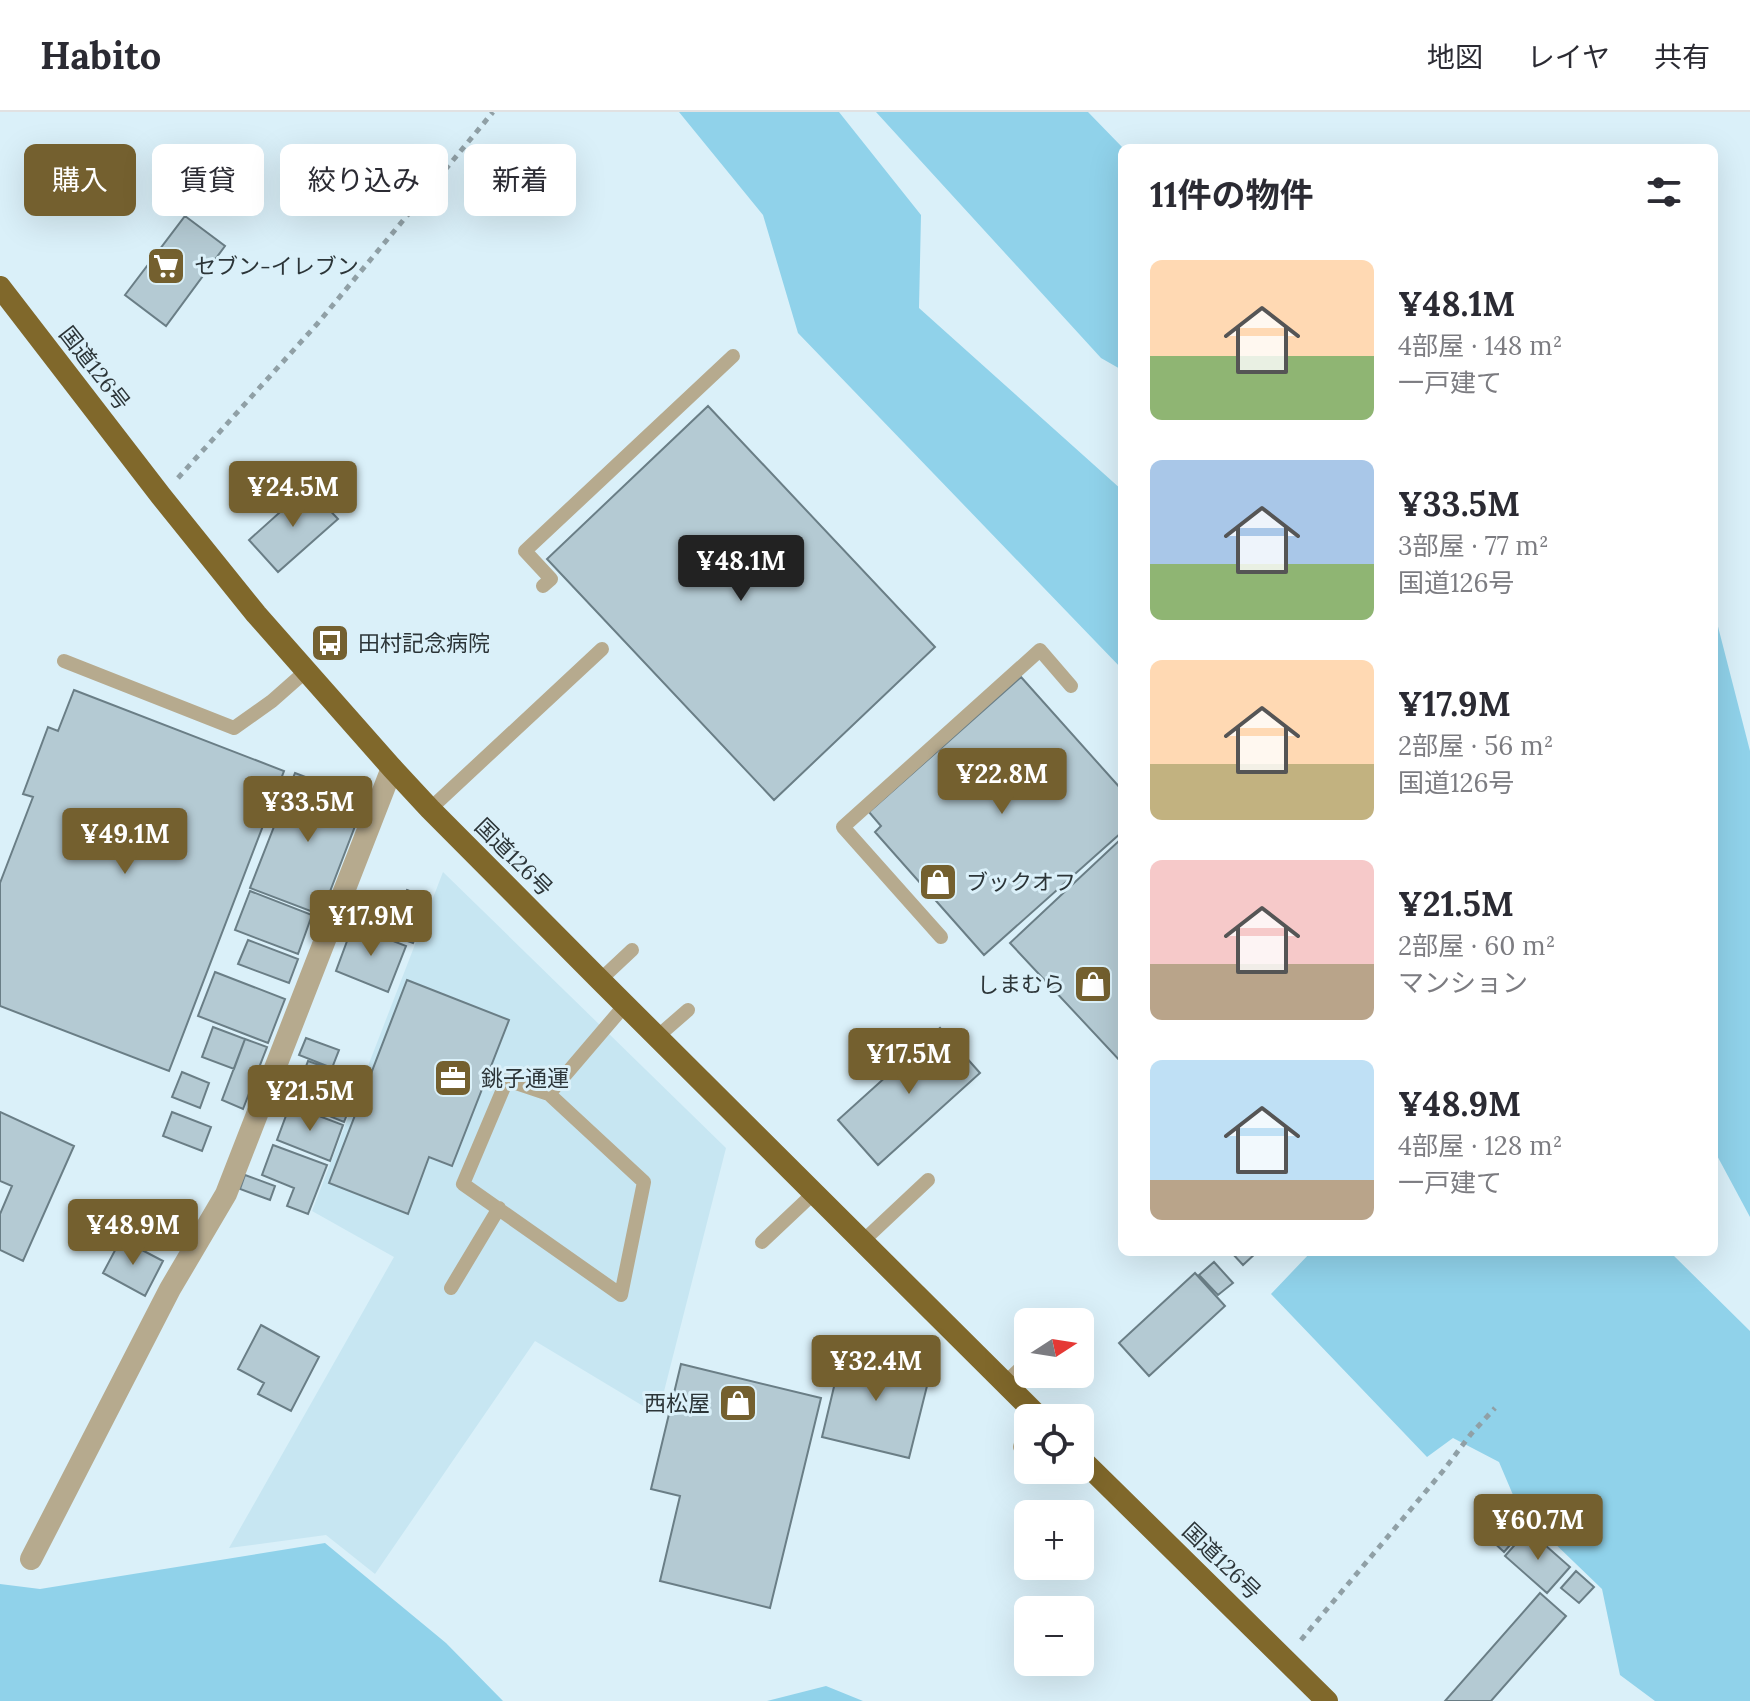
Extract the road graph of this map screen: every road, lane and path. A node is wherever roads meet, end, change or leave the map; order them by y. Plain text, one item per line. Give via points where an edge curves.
1 (493, 112) edge
2 (0, 287) edge
3 (733, 356) dead end
4 (161, 496) junction
5 (543, 586) dead end
6 (602, 649) dead end
7 (64, 661) dead end
8 (306, 671) junction
9 (1071, 686) dead end
10 (392, 768) junction
11 (430, 809) junction
12 (941, 937) dead end
13 (632, 950) dead end
14 (600, 980) junction
15 (625, 1005) junction
16 (688, 1010) dead end
17 (657, 1037) junction
18 (549, 1094) junction
19 (928, 1180) dead end
20 (814, 1193) junction
21 (499, 1208) junction
22 (863, 1241) junction
23 (762, 1242) dead end
24 (451, 1288) dead end
25 (1014, 1374) edge
26 (1005, 1383) junction
27 (1022, 1404) edge
28 (1495, 1408) dead end
29 (1094, 1472) edge
30 (31, 1559) dead end
31 (1285, 1660) junction
32 (1327, 1701) edge

1 - 4 path via 318,323
2 - 4 highway, 国道126号
3 - 5 lane via 525,551 551,579
4 - 8 highway, 国道126号
6 - 11 lane
7 - 8 lane via 234,728
8 - 10 highway, 国道126号
9 - 12 lane via 1040,650 843,827
10 - 11 highway, 国道126号
10 - 30 street via 226,1194 170,1289
11 - 14 highway, 国道126号
13 - 14 lane
14 - 15 highway, 国道126号
15 - 17 highway, 国道126号
15 - 18 lane
16 - 17 lane
17 - 20 highway, 国道126号
18 - 21 lane via 507,1080 463,1184
18 - 21 lane via 644,1182 621,1295
19 - 22 lane
20 - 22 highway, 国道126号
20 - 23 lane
21 - 24 lane
22 - 26 highway, 国道126号
25 - 26 lane
26 - 27 highway, 国道126号
28 - 31 path
29 - 31 highway, 国道126号
31 - 32 highway, 国道126号

